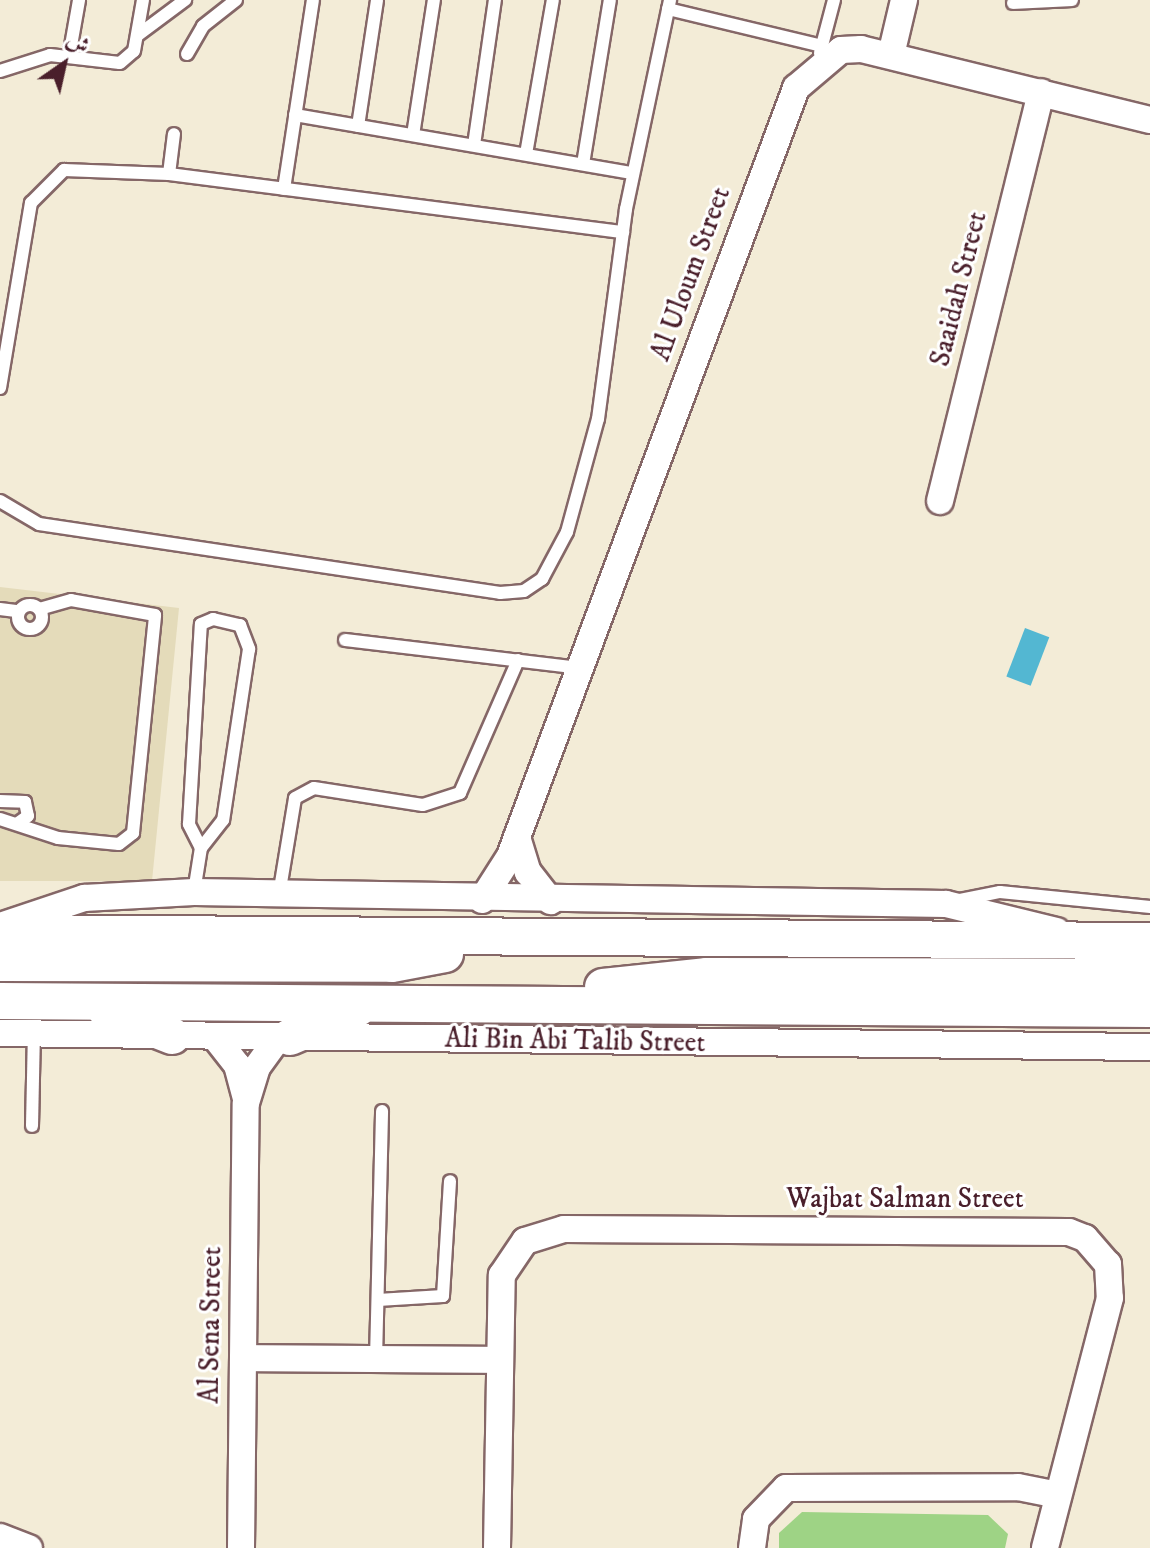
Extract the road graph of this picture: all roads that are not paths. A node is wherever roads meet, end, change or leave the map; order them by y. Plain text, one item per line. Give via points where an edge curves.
1 (79, 0) edge
2 (143, 0) edge
3 (168, 0) edge
4 (185, 0) edge
5 (236, 0) edge
6 (313, 0) edge
7 (377, 0) edge
8 (434, 0) edge
9 (495, 0) edge
10 (553, 0) edge
11 (610, 0) edge
12 (834, 0) edge
13 (904, 0) edge
14 (1072, 0) edge
15 (1013, 3) dead end
16 (669, 5) edge
17 (166, 14) junction
18 (138, 35) junction
19 (187, 54) dead end
20 (820, 55) junction
21 (891, 55) junction
22 (69, 57) junction
23 (0, 71) edge
24 (1041, 92) junction
25 (295, 115) junction
26 (1150, 120) edge
27 (358, 126) junction
28 (174, 134) dead end
29 (413, 135) junction
30 (474, 145) junction
31 (526, 154) junction
32 (583, 164) junction
33 (632, 173) junction
34 (169, 174) junction
35 (284, 189) junction
36 (623, 232) junction
37 (0, 387) edge
38 (0, 501) edge
39 (940, 501) dead end
40 (0, 609) edge
41 (39, 609) junction
42 (16, 611) junction
43 (345, 640) dead end
44 (518, 660) junction
45 (579, 668) junction
46 (0, 801) edge
47 (0, 819) edge
48 (18, 823) junction
49 (517, 837) junction
50 (201, 848) junction
51 (194, 892) junction
52 (1018, 893) junction
53 (279, 895) junction
54 (482, 900) junction
55 (551, 901) junction
56 (946, 904) junction
57 (1150, 907) edge
58 (1021, 922) junction
59 (0, 926) edge
60 (0, 933) edge
61 (496, 938) junction
62 (1100, 941) junction
63 (1150, 941) edge
64 (0, 963) edge
65 (1150, 977) edge
66 (0, 1001) edge
67 (86, 1002) junction
68 (366, 1003) junction
69 (503, 1005) junction
70 (1150, 1009) edge
71 (0, 1033) edge
72 (34, 1034) junction
73 (172, 1036) junction
74 (215, 1037) junction
75 (283, 1038) junction
76 (1150, 1047) edge
77 (246, 1103) junction
78 (382, 1111) dead end
79 (32, 1126) dead end
80 (450, 1181) dead end
81 (378, 1300) junction
82 (243, 1358) junction
83 (376, 1359) junction
84 (499, 1360) junction
85 (1058, 1495) junction
86 (0, 1537) edge
87 (29, 1548) edge
88 (241, 1548) edge
89 (497, 1548) edge
90 (752, 1548) edge
91 (1045, 1548) edge

1 - 22 lane
2 - 18 lane
3 - 17 lane
4 - 17 lane
5 - 19 lane via 203,26
6 - 25 lane
7 - 27 lane
8 - 29 lane
9 - 30 lane
10 - 31 lane
11 - 32 lane
12 - 20 lane
13 - 21 street
14 - 15 lane
16 - 20 lane
16 - 33 lane
17 - 18 lane
18 - 22 lane via 120,63
20 - 21 street via 841,50
20 - 45 street, Al Uloum Street via 796,88 782,122
21 - 24 street
22 - 23 lane via 41,56
24 - 26 street
24 - 39 street, Saaidah Street
25 - 27 lane
25 - 35 lane
27 - 29 lane
28 - 34 lane
29 - 30 lane
30 - 31 lane
31 - 32 lane
32 - 33 lane
33 - 36 lane
34 - 35 lane
34 - 37 lane via 80,166 39,189
35 - 36 lane
36 - 38 lane via 585,481 557,558 524,591 39,524
40 - 42 lane
41 - 42 lane
41 - 42 lane via 44,620 35,628 17,623
41 - 48 lane via 71,600 150,610 156,619 130,839 119,844 58,838
43 - 44 lane
44 - 45 lane
44 - 53 lane via 460,793 423,805 314,788 295,798
45 - 49 street, Al Uloum Street
46 - 48 lane via 25,802 28,816
47 - 48 lane
49 - 54 street, Al Uloum Street
49 - 55 street via 528,872
50 - 50 lane via 190,809 201,624 213,619 240,625 249,649 223,820
50 - 51 lane
51 - 53 street
51 - 59 street via 84,898
52 - 56 lane
52 - 57 lane
52 - 58 lane
53 - 54 street
54 - 55 street
55 - 56 street
56 - 58 street
58 - 62 street
60 - 61 main road
61 - 62 main road
61 - 64 main road via 392,964
62 - 63 main road
65 - 69 main road via 707,976
66 - 67 main road, Ali Bin Abi Talib Street
67 - 68 main road, Ali Bin Abi Talib Street
67 - 73 main road
68 - 69 main road, Ali Bin Abi Talib Street
68 - 75 main road
69 - 70 main road, Ali Bin Abi Talib Street
71 - 72 street, Ali Bin Abi Talib Street
72 - 73 street, Ali Bin Abi Talib Street
72 - 79 lane
73 - 74 street, Ali Bin Abi Talib Street
74 - 75 street, Ali Bin Abi Talib Street
74 - 77 street, Al Sena Street via 237,1065
75 - 76 street, Ali Bin Abi Talib Street
75 - 77 street, Al Sena Street via 257,1067
77 - 82 street, Al Sena Street
78 - 81 lane
80 - 81 lane via 443,1296
81 - 83 lane
82 - 83 street
82 - 88 street, Al Sena Street
83 - 84 street
84 - 85 street, Wajbat Salman Street via 502,1275 525,1241 544,1232 1069,1232 1099,1249 1112,1282
84 - 89 street, Wajbat Salman Street
85 - 90 street via 1018,1487 786,1488 756,1519
85 - 91 street, Wajbat Salman Street
86 - 87 street

